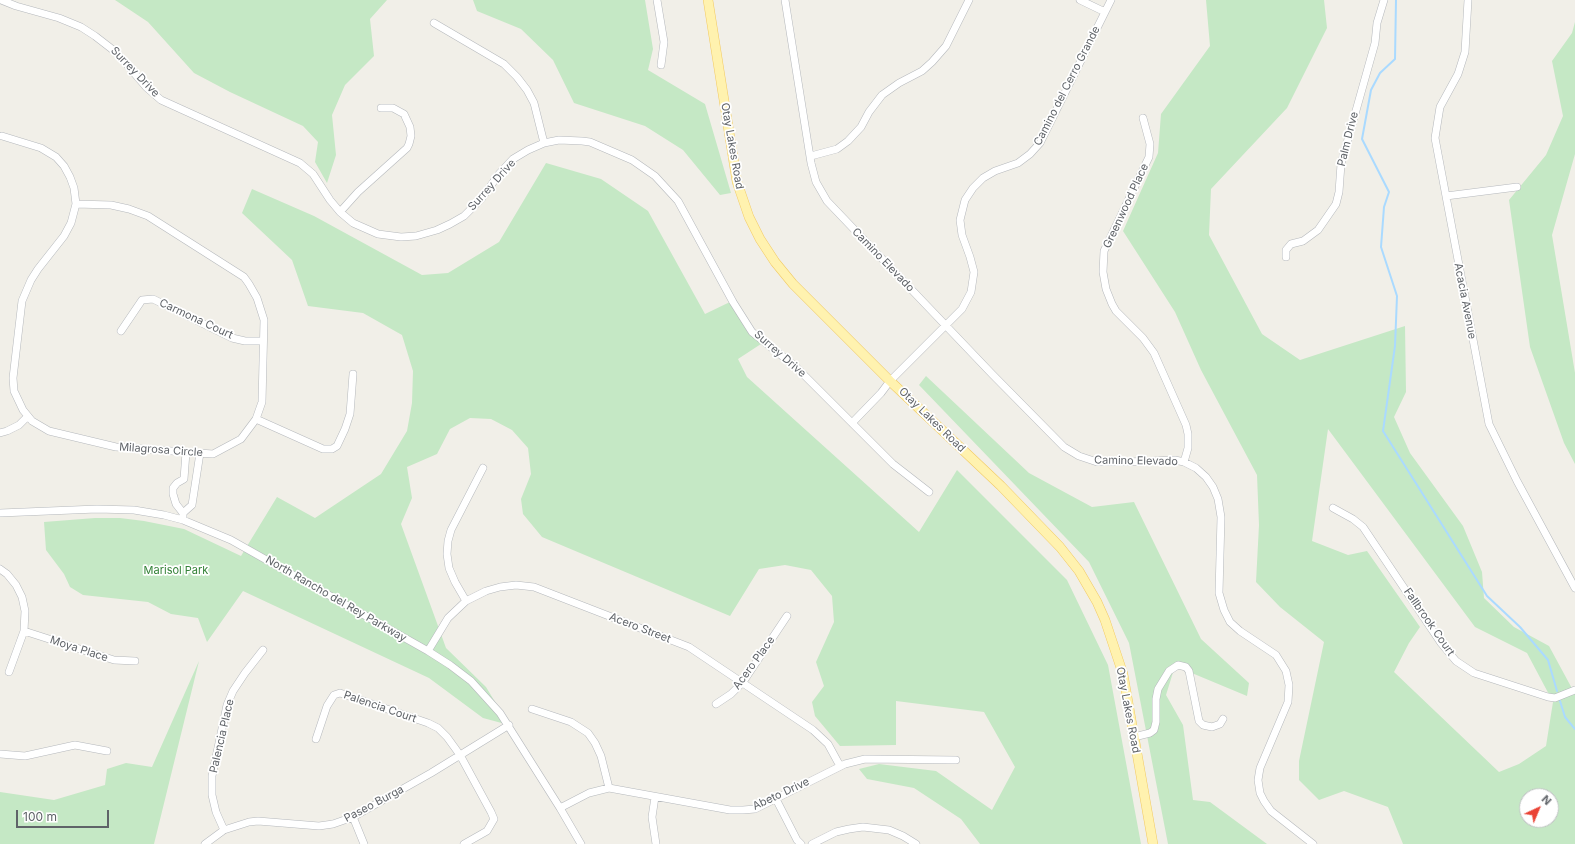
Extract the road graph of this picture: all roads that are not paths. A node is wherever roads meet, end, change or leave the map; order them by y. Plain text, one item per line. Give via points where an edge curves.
1 (1, 0) edge
2 (657, 0) edge
3 (708, 0) edge
4 (785, 0) edge
5 (969, 0) edge
6 (1080, 0) edge
7 (1111, 0) edge
8 (1384, 0) edge
9 (1468, 0) edge
10 (1105, 12) junction
11 (434, 23) dead end
12 (661, 65) dead end
13 (381, 108) dead end
14 (1143, 118) dead end
15 (2, 136) dead end
16 (544, 143) junction
17 (811, 156) junction
18 (1517, 187) dead end
19 (1446, 196) junction
20 (76, 204) junction
21 (340, 212) junction
22 (1286, 258) dead end
23 (946, 326) junction
24 (121, 331) dead end
25 (263, 341) junction
26 (353, 374) dead end
27 (890, 381) junction
28 (28, 416) junction
29 (256, 419) junction
30 (852, 423) junction
31 (0, 433) edge
32 (186, 452) junction
33 (200, 453) junction
34 (1184, 462) junction
35 (482, 468) dead end
36 (184, 479) junction
37 (196, 480) junction
38 (929, 492) dead end
39 (1333, 508) dead end
40 (0, 513) edge
41 (183, 516) junction
42 (0, 569) edge
43 (1575, 588) edge
44 (466, 601) junction
45 (787, 616) dead end
46 (24, 631) junction
47 (263, 650) dead end
48 (428, 651) junction
49 (135, 661) dead end
50 (9, 672) dead end
51 (743, 682) junction
52 (1575, 690) edge
53 (716, 704) dead end
54 (532, 709) dead end
55 (1223, 719) dead end
56 (509, 725) junction
57 (1134, 737) junction
58 (316, 739) dead end
59 (107, 752) dead end
60 (0, 754) edge
61 (460, 755) junction
62 (956, 760) dead end
63 (840, 766) junction
64 (609, 788) junction
65 (655, 796) junction
66 (776, 799) junction
67 (560, 808) junction
68 (353, 817) junction
69 (224, 830) junction
70 (204, 844) edge
71 (364, 844) edge
72 (464, 844) edge
73 (581, 844) edge
74 (656, 844) edge
75 (801, 844) edge
76 (812, 844) edge
77 (916, 844) edge
78 (1153, 844) edge
79 (1313, 844) edge

1 - 21 street, Surrey Drive via 81,27 117,53 146,87 161,100 304,166 318,179
2 - 12 street via 664,42
3 - 27 main road, Otay Lakes Road via 737,182 754,228 767,251 788,278
4 - 17 street, Camino Elevado
5 - 17 street via 946,46 932,62 882,96 848,141 837,149
6 - 10 street
7 - 10 street, Camino del Cerro Grande
8 - 22 street, Palm Drive via 1377,23 1375,43 1341,164 1336,204 1318,230 1303,242 1291,244 1286,250
9 - 19 street, Acacia Avenue via 1465,52 1458,74 1437,117 1435,138
10 - 23 street, Camino del Cerro Grande via 1040,143 1018,163 995,170 983,178 966,200 960,220 974,279 966,304
11 - 16 street via 504,64 517,76 534,103
13 - 21 street via 393,108 404,114 410,127 409,144
14 - 34 street, Greenwood Place via 1150,144 1148,157 1104,251 1103,272 1112,304 1154,354 1186,425 1188,448
15 - 20 street via 41,148 56,157 70,177
16 - 21 street, Surrey Drive via 513,159 464,216 437,230 408,237 385,236 361,227
16 - 30 street, Surrey Drive via 567,140 590,142 632,160 655,176 678,201 752,332 796,367
17 - 23 street, Camino Elevado via 816,182 827,202
18 - 19 street
19 - 43 street, Acacia Avenue via 1489,424 1514,476
20 - 25 street, Milagrosa Circle via 111,205 148,216 244,277 254,291 262,313
20 - 28 street, Milagrosa Circle via 64,236 30,280 22,301 13,378 19,404
23 - 27 street, Camino del Cerro Grande
23 - 34 street, Camino Elevado via 1058,443 1070,452 1103,462 1169,459
24 - 25 street, Carmona Court via 142,300 153,299 232,338
25 - 29 street, Milagrosa Circle via 262,402
26 - 29 street via 350,414 346,429 337,446 332,449 323,449
27 - 30 street, Camino del Cerro Grande
27 - 57 main road, Otay Lakes Road via 1001,486 1060,547 1079,571 1105,620 1123,674
28 - 31 street via 18,425
28 - 32 street, Milagrosa Circle via 49,431 116,447
29 - 33 street, Milagrosa Circle via 241,439 213,454
30 - 38 street, Surrey Drive via 893,464
32 - 33 street, Milagrosa Circle
32 - 36 street
33 - 37 street
34 - 79 street, Camino Elevado via 1206,477 1218,499 1221,517 1219,593 1224,610 1230,622 1240,631 1276,655 1288,679 1288,702 1260,768 1260,792 1271,811
35 - 44 street via 448,541 450,571
36 - 37 street
36 - 41 street via 173,488 176,504
37 - 41 street via 192,505
39 - 52 street, Fallbrook Court via 1363,527 1445,649 1456,661 1474,673 1548,697 1554,698
40 - 41 street, North Rancho del Rey Parkway via 97,509 134,510
41 - 48 street, North Rancho del Rey Parkway via 231,540
42 - 46 street via 12,579 22,597 25,611
44 - 48 street, Acero Street via 448,618
44 - 51 street, Acero Street via 486,591 507,586 525,586 542,590 689,647
45 - 51 street, Acero Place
46 - 49 street, Moya Place via 114,660
46 - 50 street
47 - 69 street, Palencia Place via 233,691 227,705 212,776 212,795
48 - 56 street, North Rancho del Rey Parkway via 471,681
51 - 53 street, Acero Place
51 - 63 street, Acero Street via 813,730 828,744
54 - 64 street via 571,722 588,733 601,756
55 - 57 street via 1220,724 1212,727 1199,721 1189,671 1186,667 1178,665 1169,670 1158,689 1154,730
56 - 61 street, Paseo Burga
56 - 67 street, North Rancho del Rey Parkway
57 - 78 main road, Otay Lakes Road
58 - 61 street, Palencia Court via 327,706 334,695 340,692 433,725 447,737
59 - 60 street via 75,745 25,756
61 - 68 street, Paseo Burga
61 - 72 street via 494,819 487,831
62 - 63 street, Abeto Drive via 875,758
63 - 66 street, Abeto Drive
64 - 65 street, Abeto Drive
64 - 67 street, Abeto Drive via 589,793
65 - 66 street, Abeto Drive via 730,810 755,808
65 - 74 street via 652,817
66 - 75 street
67 - 73 street, North Rancho del Rey Parkway
68 - 69 street, Paseo Burga via 319,826 258,821
68 - 71 street
69 - 70 street, Paseo Burga
76 - 77 street via 836,832 867,827 889,830

